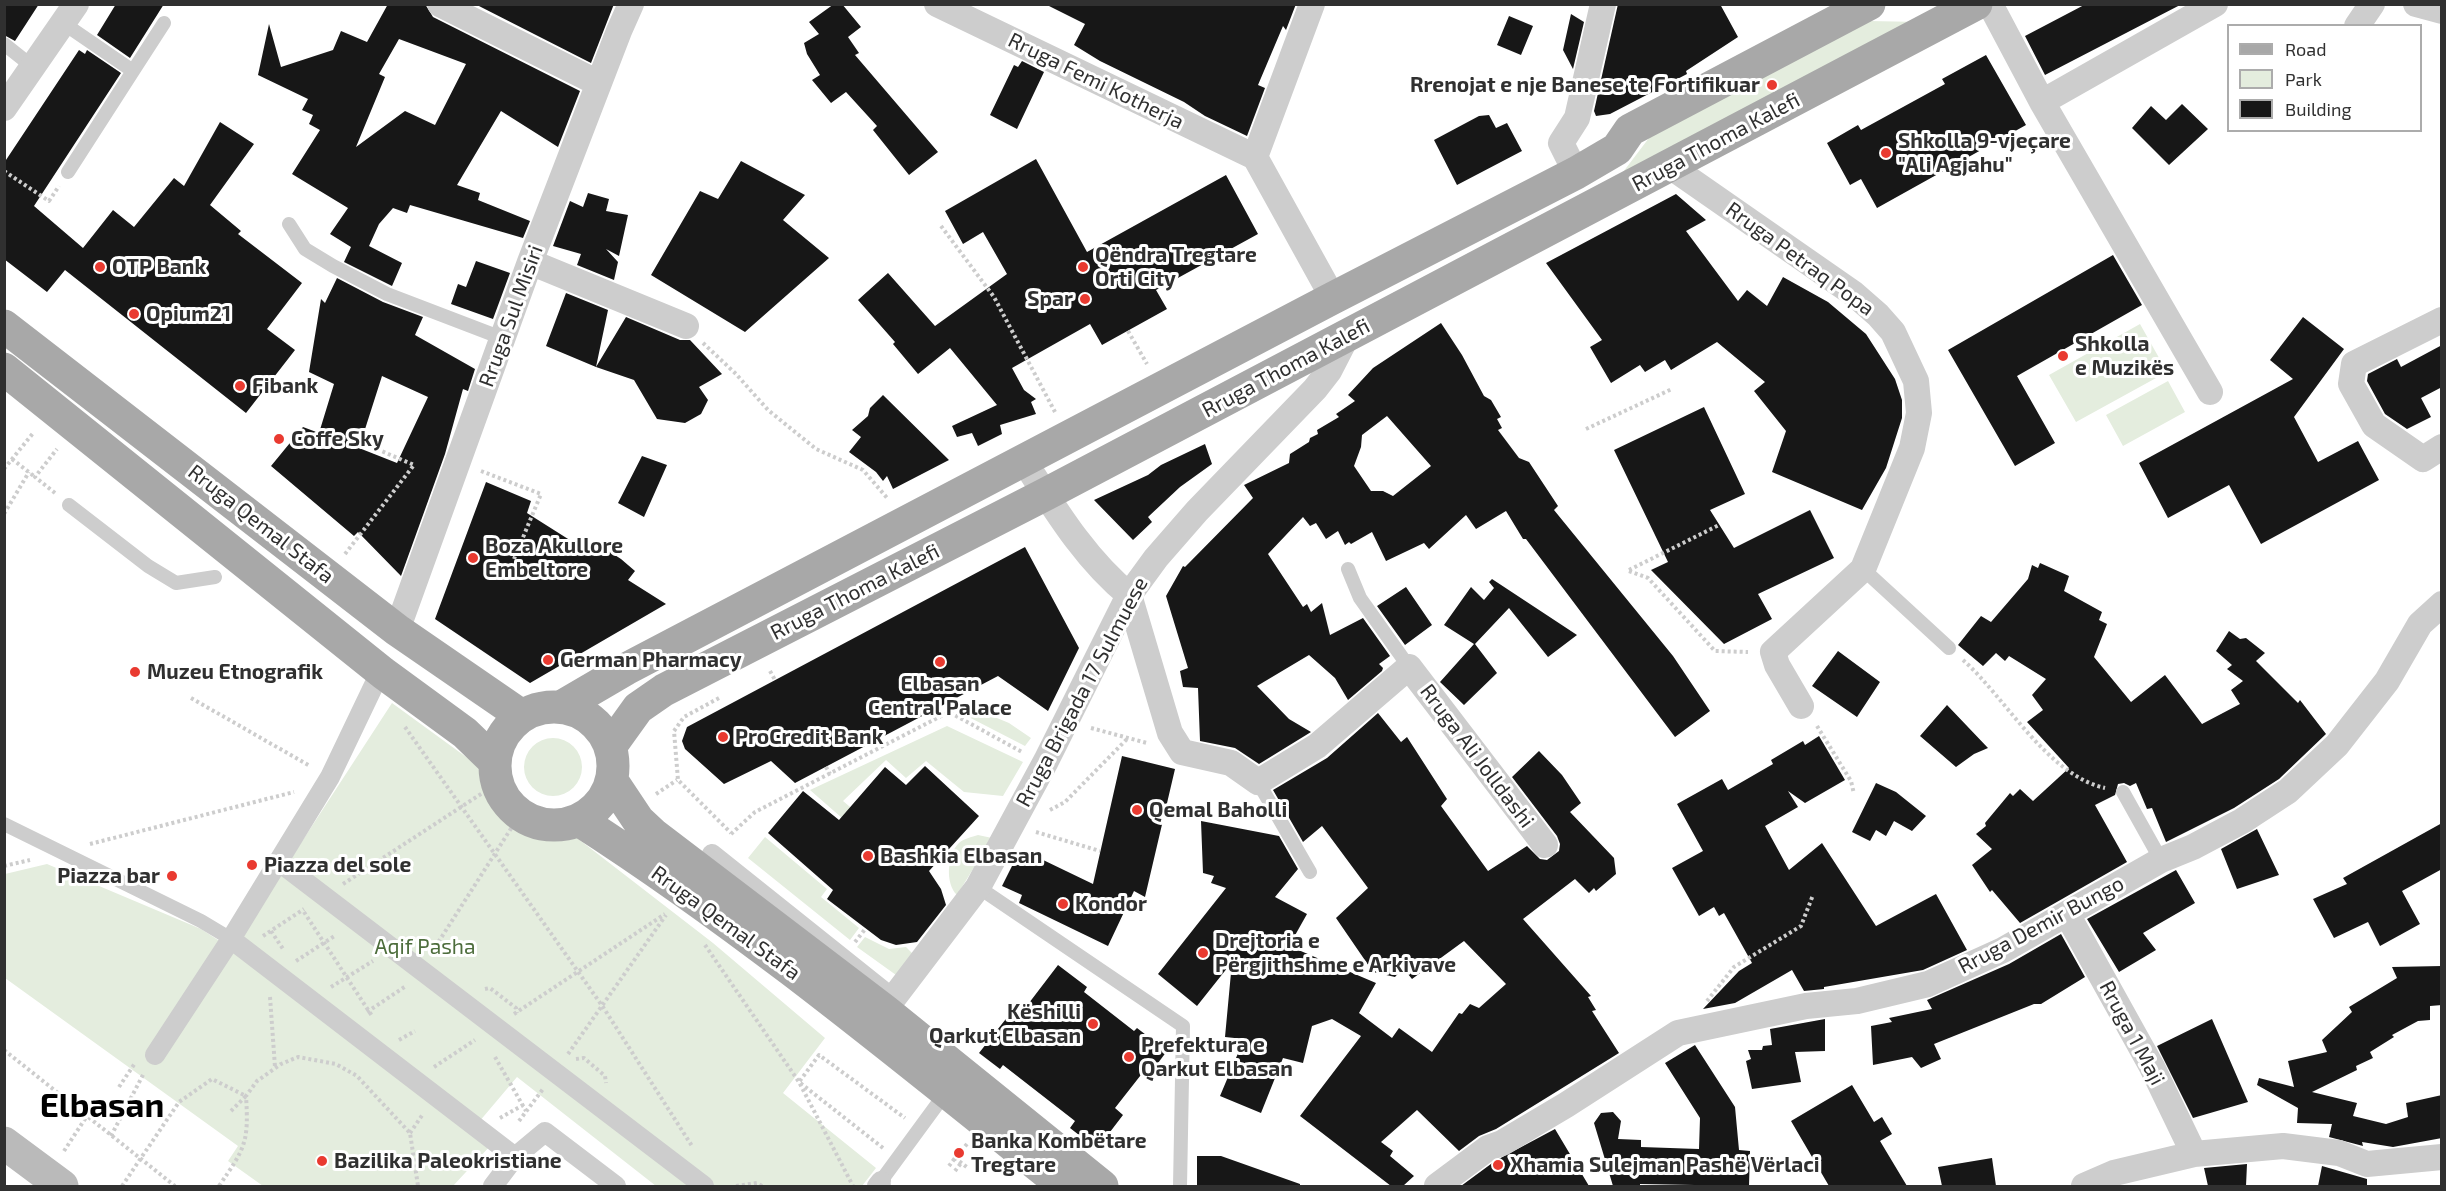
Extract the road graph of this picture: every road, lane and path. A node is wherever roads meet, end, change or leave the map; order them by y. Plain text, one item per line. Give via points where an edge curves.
1 (440, 4) edge
2 (631, 4) edge
3 (937, 4) edge
4 (1312, 4) edge
5 (1603, 4) edge
6 (1869, 4) edge
7 (1976, 4) edge
8 (1990, 4) edge
9 (2215, 4) edge
10 (2372, 4) edge
11 (2416, 4) edge
12 (2442, 11) edge
13 (69, 14) edge
14 (164, 24) dead end
15 (2358, 24) edge
16 (4, 44) edge
17 (33, 67) junction
18 (133, 71) junction
19 (598, 83) junction
20 (2042, 102) junction
21 (4, 108) edge
22 (1255, 157) junction
23 (1670, 166) junction
24 (4, 171) edge
25 (68, 172) joint
26 (1576, 173) junction
27 (289, 224) dead end
28 (940, 226) dead end
29 (530, 262) junction
30 (1333, 298) junction
31 (2442, 320) edge
32 (4, 326) edge
33 (686, 326) joint
34 (1128, 331) dead end
35 (1347, 336) junction
36 (502, 338) junction
37 (1148, 366) dead end
38 (4, 369) edge
39 (1672, 389) dead end
40 (2210, 392) dead end
41 (64, 416) junction
42 (1586, 429) dead end
43 (1068, 437) junction
44 (358, 441) dead end
45 (2442, 447) edge
46 (12, 459) junction
47 (1024, 461) junction
48 (4, 470) edge
49 (477, 470) dead end
50 (29, 472) junction
51 (35, 477) junction
52 (55, 493) dead end
53 (1046, 494) junction
54 (888, 500) dead end
55 (69, 504) dead end
56 (4, 514) edge
57 (1719, 525) dead end
58 (344, 554) dead end
59 (514, 559) dead end
60 (1348, 569) dead end
61 (1863, 569) junction
62 (215, 576) dead end
63 (1129, 595) junction
64 (2442, 604) edge
65 (397, 630) junction
66 (1949, 648) joint
67 (1730, 652) dead end
68 (778, 666) dead end
69 (1409, 667) junction
70 (770, 670) junction
71 (764, 674) dead end
72 (775, 680) dead end
73 (374, 686) dead end
74 (725, 695) dead end
75 (191, 698) dead end
76 (1800, 706) joint
77 (561, 707) junction
78 (522, 716) junction
79 (401, 723) dead end
80 (1084, 726) dead end
81 (1128, 738) junction
82 (610, 747) junction
83 (1182, 752) junction
84 (1024, 753) dead end
85 (495, 762) junction
86 (826, 767) dead end
87 (830, 774) junction
88 (678, 780) junction
89 (328, 781) junction
90 (612, 781) junction
91 (1258, 782) junction
92 (484, 792) dead end
93 (2123, 792) joint
94 (1854, 794) dead end
95 (653, 796) dead end
96 (462, 806) junction
97 (1047, 812) dead end
98 (579, 820) junction
99 (4, 824) edge
100 (512, 826) dead end
101 (1032, 831) dead end
102 (731, 833) junction
103 (1545, 844) dead end
104 (1100, 851) dead end
105 (61, 852) junction
106 (496, 853) junction
107 (712, 854) joint
108 (2161, 860) junction
109 (278, 861) junction
110 (4, 866) edge
111 (1310, 872) dead end
112 (978, 887) junction
113 (1813, 895) dead end
114 (322, 897) junction
115 (671, 908) dead end
116 (303, 910) junction
117 (667, 913) junction
118 (2067, 914) junction
119 (675, 919) dead end
120 (336, 935) dead end
121 (701, 939) dead end
122 (324, 943) junction
123 (236, 945) junction
124 (381, 956) dead end
125 (272, 972) junction
126 (578, 972) junction
127 (416, 976) junction
128 (346, 977) junction
129 (322, 992) dead end
130 (603, 1007) junction
131 (369, 1011) junction
132 (882, 1013) junction
133 (374, 1020) dead end
134 (495, 1027) junction
135 (345, 1028) junction
136 (1692, 1030) junction
137 (4, 1050) edge
138 (151, 1061) joint
139 (275, 1068) junction
140 (555, 1073) junction
141 (414, 1081) junction
142 (799, 1082) junction
143 (954, 1082) junction
144 (246, 1096) junction
145 (231, 1111) dead end
146 (87, 1116) junction
147 (908, 1121) dead end
148 (111, 1136) junction
149 (4, 1143) edge
150 (967, 1144) dead end
151 (886, 1150) dead end
152 (64, 1151) dead end
153 (508, 1152) junction
154 (697, 1153) dead end
155 (2194, 1154) junction
156 (2442, 1157) edge
157 (956, 1158) junction
158 (141, 1159) junction
159 (961, 1163) junction
160 (949, 1166) dead end
161 (968, 1168) dead end
162 (955, 1171) dead end
163 (881, 1185) edge
164 (62, 1186) edge
165 (122, 1186) edge
166 (175, 1186) edge
167 (219, 1186) edge
168 (418, 1186) edge
169 (493, 1186) edge
170 (616, 1186) edge
171 (704, 1186) edge
172 (736, 1186) edge
173 (762, 1186) edge
174 (854, 1186) edge
175 (1064, 1186) edge
176 (1102, 1186) edge
177 (1180, 1186) edge
178 (1437, 1186) edge
179 (2084, 1186) edge

1 - 19 street
2 - 19 street, Rruga Sul Misiri
3 - 22 street, Rruga Femi Kotherja
4 - 22 street
5 - 26 street via 1576,118 1561,143
6 - 26 main road, Rruga Thoma Kalefi via 1630,130 1617,149
7 - 23 main road, Rruga Thoma Kalefi
8 - 20 street
9 - 20 street
10 - 15 street
11 - 12 street
13 - 17 street
13 - 18 lane
14 - 18 lane
16 - 17 lane
17 - 21 street
18 - 25 lane
19 - 29 street, Rruga Sul Misiri
20 - 40 street
22 - 30 street
23 - 35 main road, Rruga Thoma Kalefi
23 - 61 street, Rruga Petraq Popa via 1854,294 1893,332 1906,358 1916,381 1919,412 1912,448
24 - 25 path via 49,201
26 - 30 main road, Rruga Thoma Kalefi
27 - 36 lane via 305,249 333,266 387,294
28 - 43 path via 994,297
29 - 33 street
29 - 36 street, Rruga Sul Misiri
30 - 43 main road, Rruga Thoma Kalefi
31 - 45 street via 2354,364 2351,384 2374,425 2423,459
32 - 65 main road, Rruga Qemal Stafa
33 - 54 path via 768,410 816,449 863,470
34 - 37 path
35 - 53 main road, Rruga Thoma Kalefi
35 - 63 street, Rruga Brigada 17 Sulmuese via 1316,389 1197,511
36 - 65 street, Rruga Sul Misiri
38 - 41 main road, Rruga Qemal Stafa
39 - 42 path
41 - 46 path
41 - 51 path
41 - 85 main road, Rruga Qemal Stafa via 383,673 465,733
43 - 47 main road, Rruga Thoma Kalefi
44 - 58 path via 414,465
46 - 48 path
46 - 50 path
47 - 53 street
47 - 77 main road, Rruga Thoma Kalefi via 626,669
49 - 59 path via 541,494
50 - 51 path
50 - 56 path
51 - 52 path
53 - 63 street via 1086,552
53 - 82 main road, Rruga Thoma Kalefi via 664,690 638,708
55 - 62 lane via 176,583
57 - 67 path via 1629,571 1648,578 1715,651
60 - 69 lane, Rruga Ali Jolldashi via 1360,598
61 - 66 lane
61 - 76 street, Rruga Petraq Popa via 1773,652
63 - 83 street via 1170,733
63 - 112 street, Rruga Brigada 17 Sulmuese
64 - 108 street, Rruga Demir Bungo via 2420,624 2387,681 2337,745 2296,783 2242,821
65 - 78 main road, Rruga Qemal Stafa
66 - 93 path via 1984,679 2052,757 2093,785
68 - 70 path
69 - 91 street, Rruga Ali Jolldashi via 1317,746
69 - 103 street, Rruga Ali Jolldashi
70 - 71 path
70 - 72 path
73 - 89 street
74 - 88 path via 684,717 674,730
75 - 89 path
76 - 94 path via 1819,728 1851,781
77 - 78 main road via 534,710
77 - 82 main road via 591,720
78 - 85 main road via 499,744
79 - 96 path
80 - 81 path
81 - 83 path
81 - 97 path via 1065,802
82 - 90 main road
83 - 91 street via 1231,763
84 - 87 path via 949,712
85 - 98 main road via 506,801 520,814 549,825
86 - 87 path
87 - 102 path via 755,812
88 - 95 path
88 - 102 path
89 - 105 path
89 - 109 street
90 - 98 main road via 594,810
90 - 132 main road, Rruga Qemal Stafa via 638,820 653,834
91 - 111 lane
92 - 96 path
93 - 108 lane
96 - 106 path
96 - 114 path
98 - 132 main road, Rruga Qemal Stafa
99 - 105 lane
100 - 106 path
101 - 104 path
102 - 107 path
105 - 110 path
105 - 123 lane via 201,921
106 - 126 path
106 - 127 path
107 - 132 street
108 - 118 street, Rruga Demir Bungo
109 - 114 street
109 - 123 street
112 - 132 street, Rruga Brigada 17 Sulmuese
112 - 177 lane via 1183,1026
113 - 136 path via 1801,926 1734,967 1706,1002
114 - 116 path
114 - 127 street
115 - 117 path
116 - 122 path
116 - 123 path
117 - 119 path
117 - 126 path
117 - 130 path
118 - 136 street, Rruga Demir Bungo via 2003,950 1928,984 1857,1001 1806,1006
118 - 155 street, Rruga 1 Maji via 2147,1057
120 - 122 path
121 - 142 path
122 - 125 path
122 - 128 path
123 - 125 street
123 - 138 street
124 - 128 path
125 - 135 street
125 - 139 path
126 - 130 path
126 - 134 path
127 - 131 path
127 - 134 street
128 - 129 path
128 - 131 path
130 - 140 path
130 - 154 path
131 - 133 path
131 - 135 path
132 - 143 main road, Rruga Qemal Stafa
134 - 140 street
134 - 141 path
135 - 141 street
136 - 178 street, Rruga Demir Bungo via 1678,1034 1566,1106 1488,1148
137 - 146 path
138 - 148 path
139 - 144 path via 257,1081
139 - 168 path via 298,1057 336,1064 357,1076 410,1132
140 - 153 path
140 - 171 street
141 - 153 street
142 - 147 path via 819,1055
142 - 151 path
142 - 174 path
143 - 163 lane
143 - 175 main road, Rruga Qemal Stafa
143 - 176 main road, Rruga Qemal Stafa
144 - 145 path
144 - 158 path via 212,1078 179,1101
144 - 167 path via 248,1121 243,1150
146 - 148 path
146 - 152 path
148 - 158 path
149 - 164 main road
150 - 157 path
153 - 169 street
153 - 170 street via 545,1132
155 - 156 street via 2283,1146 2339,1153 2367,1164
155 - 179 street via 2114,1173
157 - 159 path
157 - 160 path
158 - 165 path
158 - 166 path
159 - 161 path
159 - 162 path
172 - 173 path

